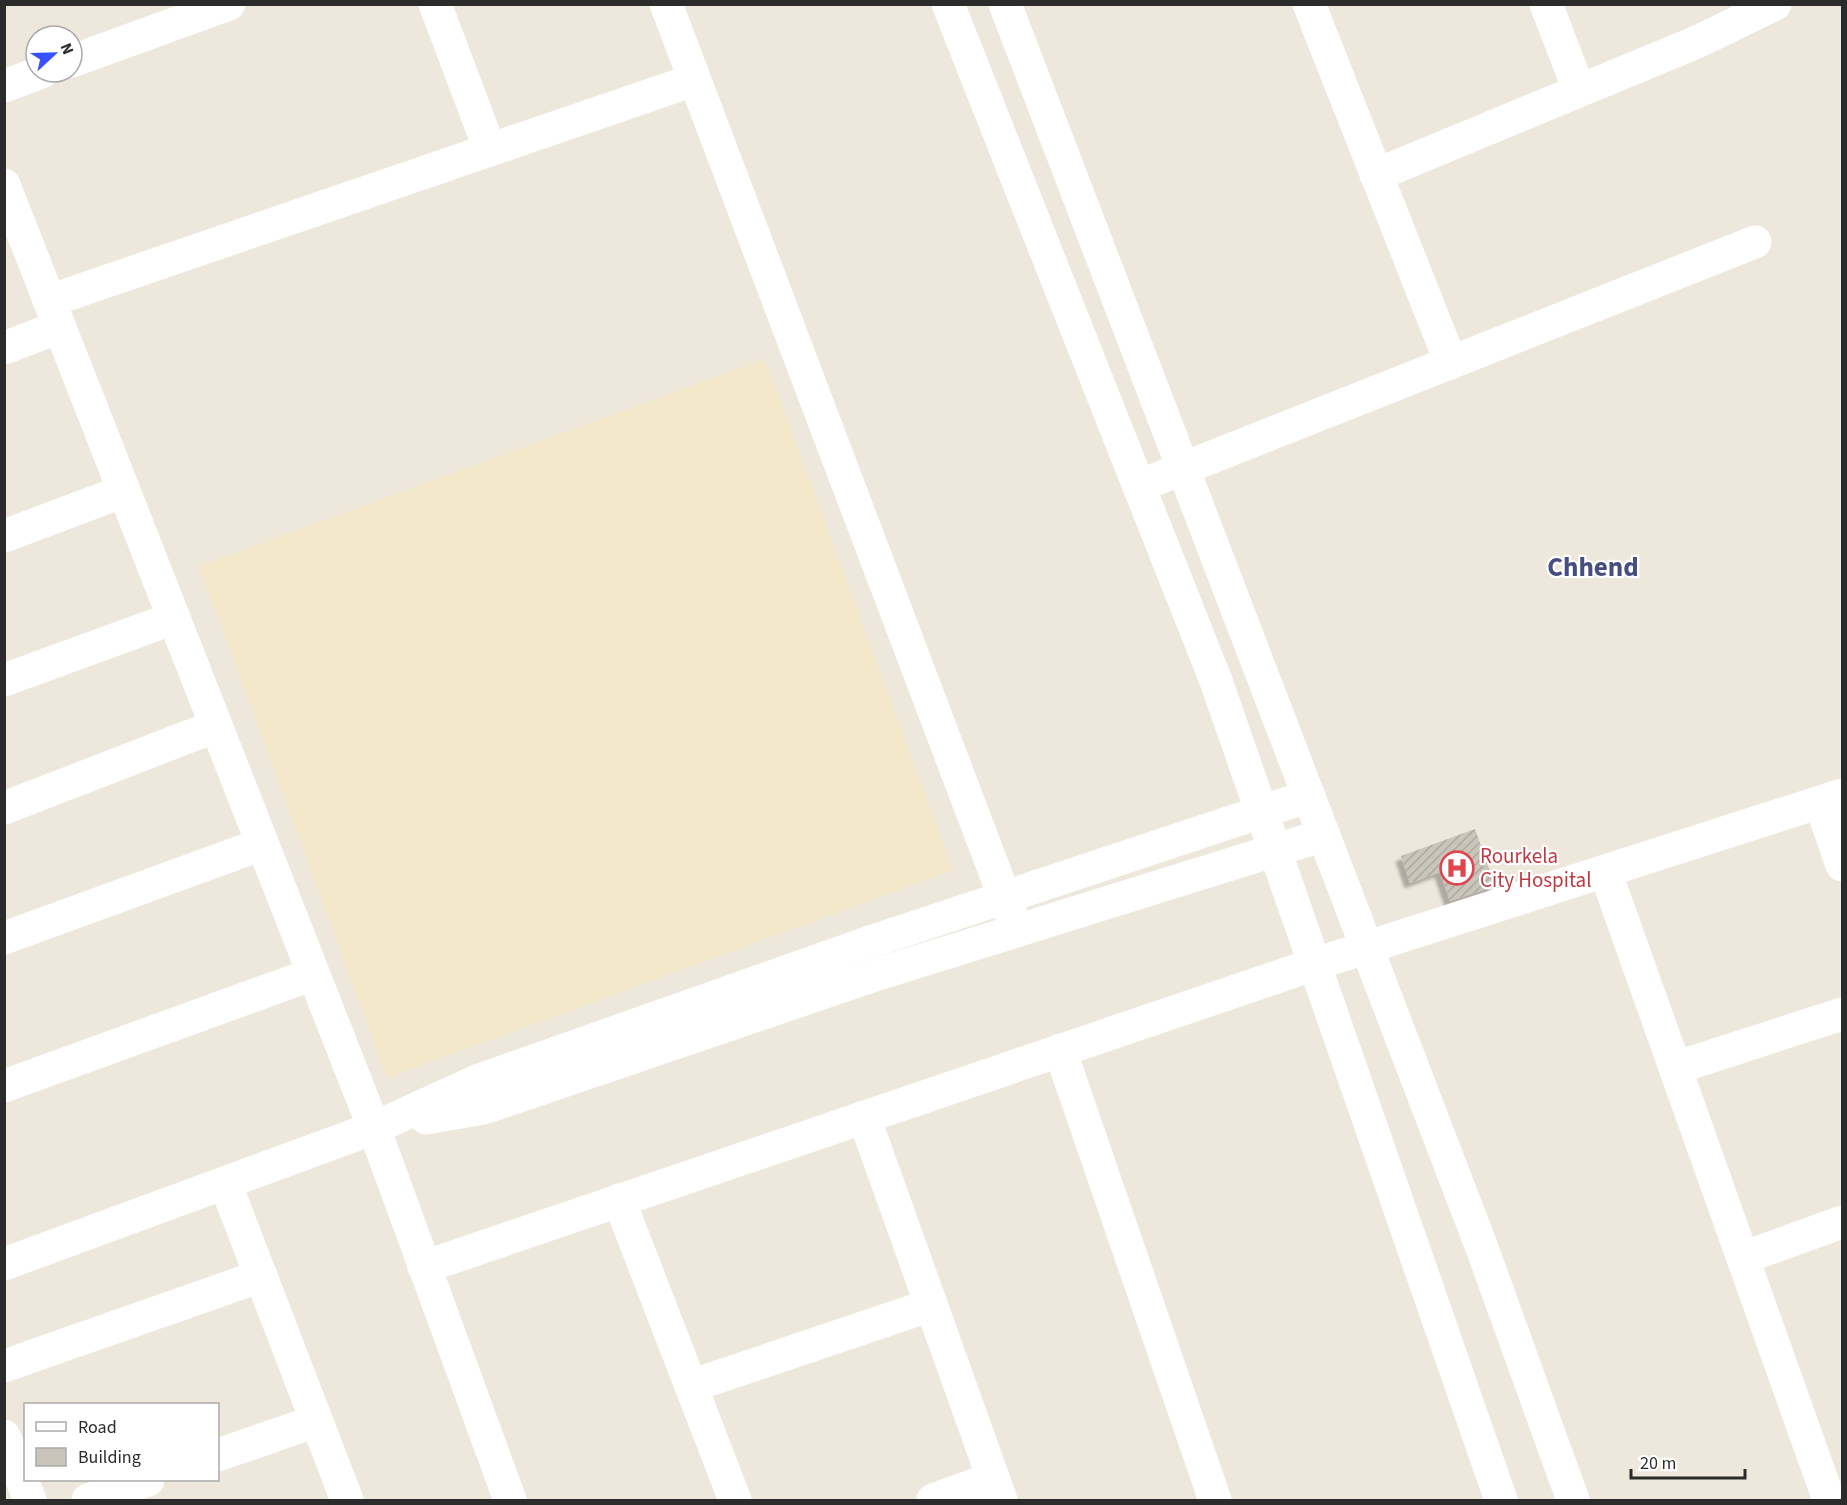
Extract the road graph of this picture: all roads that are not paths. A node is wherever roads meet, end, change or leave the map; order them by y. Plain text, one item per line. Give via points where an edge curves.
1 (229, 4) edge
2 (435, 4) edge
3 (666, 4) edge
4 (948, 4) edge
5 (1005, 4) edge
6 (1309, 4) edge
7 (1546, 4) edge
8 (1775, 4) edge
9 (172, 14) edge
10 (84, 55) edge
11 (24, 79) edge
12 (694, 80) junction
13 (4, 86) edge
14 (1579, 90) junction
15 (490, 150) junction
16 (1376, 176) junction
17 (4, 185) edge
18 (1755, 242) dead end
19 (54, 314) junction
20 (4, 348) edge
21 (1450, 363) junction
22 (1184, 469) junction
23 (1139, 486) junction
24 (124, 491) junction
25 (4, 536) edge
26 (174, 618) junction
27 (4, 680) edge
28 (216, 726) junction
29 (1310, 796) junction
30 (1831, 798) edge
31 (4, 808) edge
32 (1262, 812) junction
33 (1324, 835) junction
34 (262, 844) junction
35 (1275, 850) junction
36 (1842, 865) edge
37 (1605, 871) junction
38 (1005, 898) junction
39 (1017, 931) junction
40 (4, 938) edge
41 (1367, 947) junction
42 (1315, 963) junction
43 (314, 974) junction
44 (1842, 1014) edge
45 (1060, 1050) junction
46 (1675, 1068) junction
47 (4, 1086) edge
48 (864, 1117) junction
49 (374, 1128) junction
50 (225, 1182) junction
51 (619, 1200) junction
52 (1842, 1222) edge
53 (1743, 1258) junction
54 (4, 1264) edge
55 (424, 1267) junction
56 (261, 1276) junction
57 (931, 1305) junction
58 (4, 1366) edge
59 (691, 1386) junction
60 (316, 1421) junction
61 (4, 1436) edge
62 (219, 1455) edge
63 (142, 1481) edge
64 (1831, 1483) edge
65 (997, 1489) edge
66 (30, 1500) edge
67 (88, 1500) edge
68 (347, 1500) edge
69 (510, 1500) edge
70 (735, 1500) edge
71 (933, 1500) edge
72 (1215, 1500) edge
73 (1502, 1500) edge
74 (1573, 1500) edge

1 - 9 street
2 - 15 street
3 - 12 street
4 - 23 street
5 - 22 street
6 - 16 street
7 - 14 street
8 - 14 street via 1696,42
9 - 10 street
11 - 13 street
12 - 15 street
12 - 38 street
14 - 16 street
15 - 19 street
16 - 21 street
17 - 19 street
18 - 21 street
19 - 20 street
19 - 24 street
21 - 22 street
22 - 23 street
22 - 29 street
23 - 32 street via 1216,681
24 - 25 street
24 - 26 street
26 - 27 street
26 - 28 street
28 - 31 street
28 - 34 street
29 - 32 street
29 - 33 street
30 - 36 street
30 - 37 street
32 - 35 street
32 - 38 street
33 - 35 street
33 - 41 street
34 - 40 street
34 - 43 street
35 - 39 street
35 - 42 street
37 - 41 street
37 - 46 street
38 - 39 street
38 - 49 street via 477,1082
39 - 49 street via 484,1108
41 - 42 street
41 - 74 street
42 - 45 street
42 - 73 street
43 - 47 street
43 - 49 street
44 - 46 street
45 - 48 street
45 - 72 street
46 - 53 street
48 - 51 street
48 - 57 street
49 - 50 street
49 - 55 street
50 - 54 street
50 - 56 street
51 - 55 street
51 - 59 street
52 - 53 street
53 - 64 street
55 - 69 street
56 - 58 street
56 - 60 street
57 - 59 street
57 - 65 street
59 - 70 street
60 - 62 street
60 - 68 street
61 - 66 street
63 - 67 street
65 - 71 street

